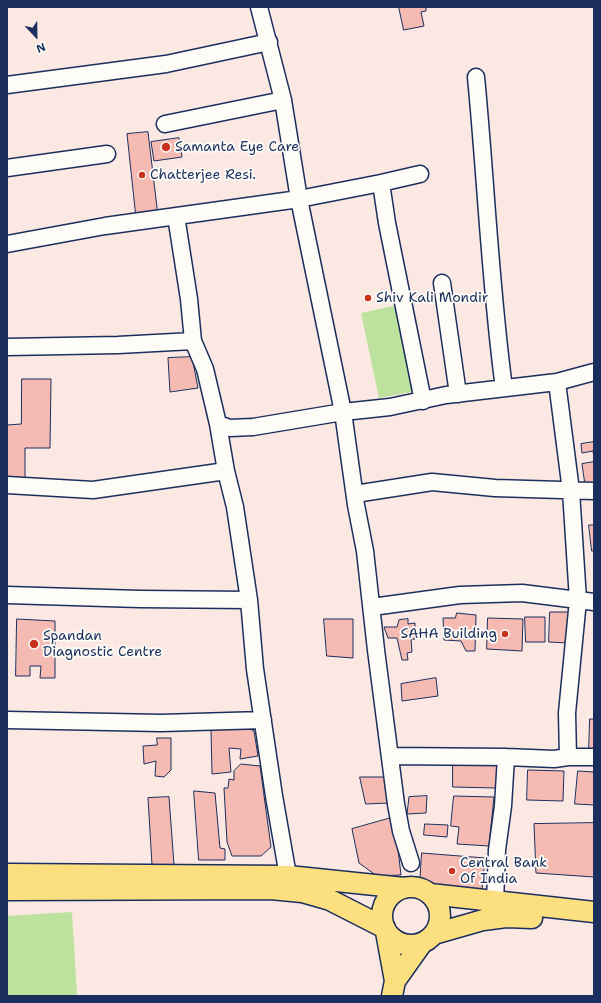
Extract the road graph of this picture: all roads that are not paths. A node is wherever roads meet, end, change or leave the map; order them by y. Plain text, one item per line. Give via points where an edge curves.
1 (259, 7) edge
2 (269, 42) junction
3 (476, 77) dead end
4 (7, 86) edge
5 (283, 100) junction
6 (165, 124) dead end
7 (107, 154) dead end
8 (7, 168) edge
9 (420, 174) dead end
10 (381, 183) junction
11 (299, 200) junction
12 (176, 216) junction
13 (7, 244) edge
14 (442, 283) dead end
15 (193, 340) junction
16 (7, 346) edge
17 (594, 372) edge
18 (557, 382) junction
19 (504, 388) junction
20 (458, 394) junction
21 (423, 401) junction
22 (343, 412) junction
23 (218, 424) junction
24 (226, 471) junction
25 (7, 485) edge
26 (594, 490) edge
27 (571, 491) junction
28 (355, 494) junction
29 (7, 595) edge
30 (249, 600) junction
31 (578, 600) junction
32 (594, 602) edge
33 (372, 607) junction
34 (7, 720) edge
35 (263, 720) junction
36 (390, 756) junction
37 (568, 756) junction
38 (506, 757) junction
39 (594, 757) edge
40 (411, 862) dead end
41 (7, 874) edge
42 (288, 876) junction
43 (404, 888) junction
44 (7, 890) edge
45 (430, 894) junction
46 (495, 902) junction
47 (594, 912) edge
48 (594, 925) edge
49 (385, 930) junction
50 (428, 939) junction
51 (393, 988) edge

1 - 2 street
2 - 4 street via 166,64
2 - 5 street
3 - 19 street
5 - 6 street
5 - 11 street
7 - 8 street
9 - 10 street
10 - 11 street
10 - 21 street
11 - 12 street
11 - 22 street
12 - 13 street
12 - 15 street
14 - 20 street
15 - 16 street via 118,346
15 - 23 street via 205,369
17 - 18 street
18 - 19 street
18 - 27 street
19 - 20 street
20 - 21 street
21 - 22 street
22 - 23 street via 253,428 230,428
22 - 28 street
23 - 24 street
24 - 25 street via 93,490
24 - 30 street via 235,507
26 - 27 street
27 - 28 street via 432,482
27 - 31 street
28 - 33 street
29 - 30 street
30 - 35 street via 255,669
31 - 32 street
31 - 33 street via 522,593 467,595
31 - 37 street via 567,713
33 - 36 street
34 - 35 street via 161,723
35 - 42 street
36 - 38 street
36 - 40 street via 401,832
37 - 38 street via 554,759
37 - 39 street
38 - 46 street
41 - 42 main road
42 - 43 main road
43 - 45 main road via 418,888
43 - 49 main road via 392,894 384,905 381,918
44 - 49 main road via 271,889 330,900
45 - 46 main road
45 - 50 main road via 437,903 440,914 439,925
46 - 47 main road
48 - 50 main road via 506,917 483,920
49 - 50 main road via 396,941 409,945
49 - 51 main road
50 - 51 main road

